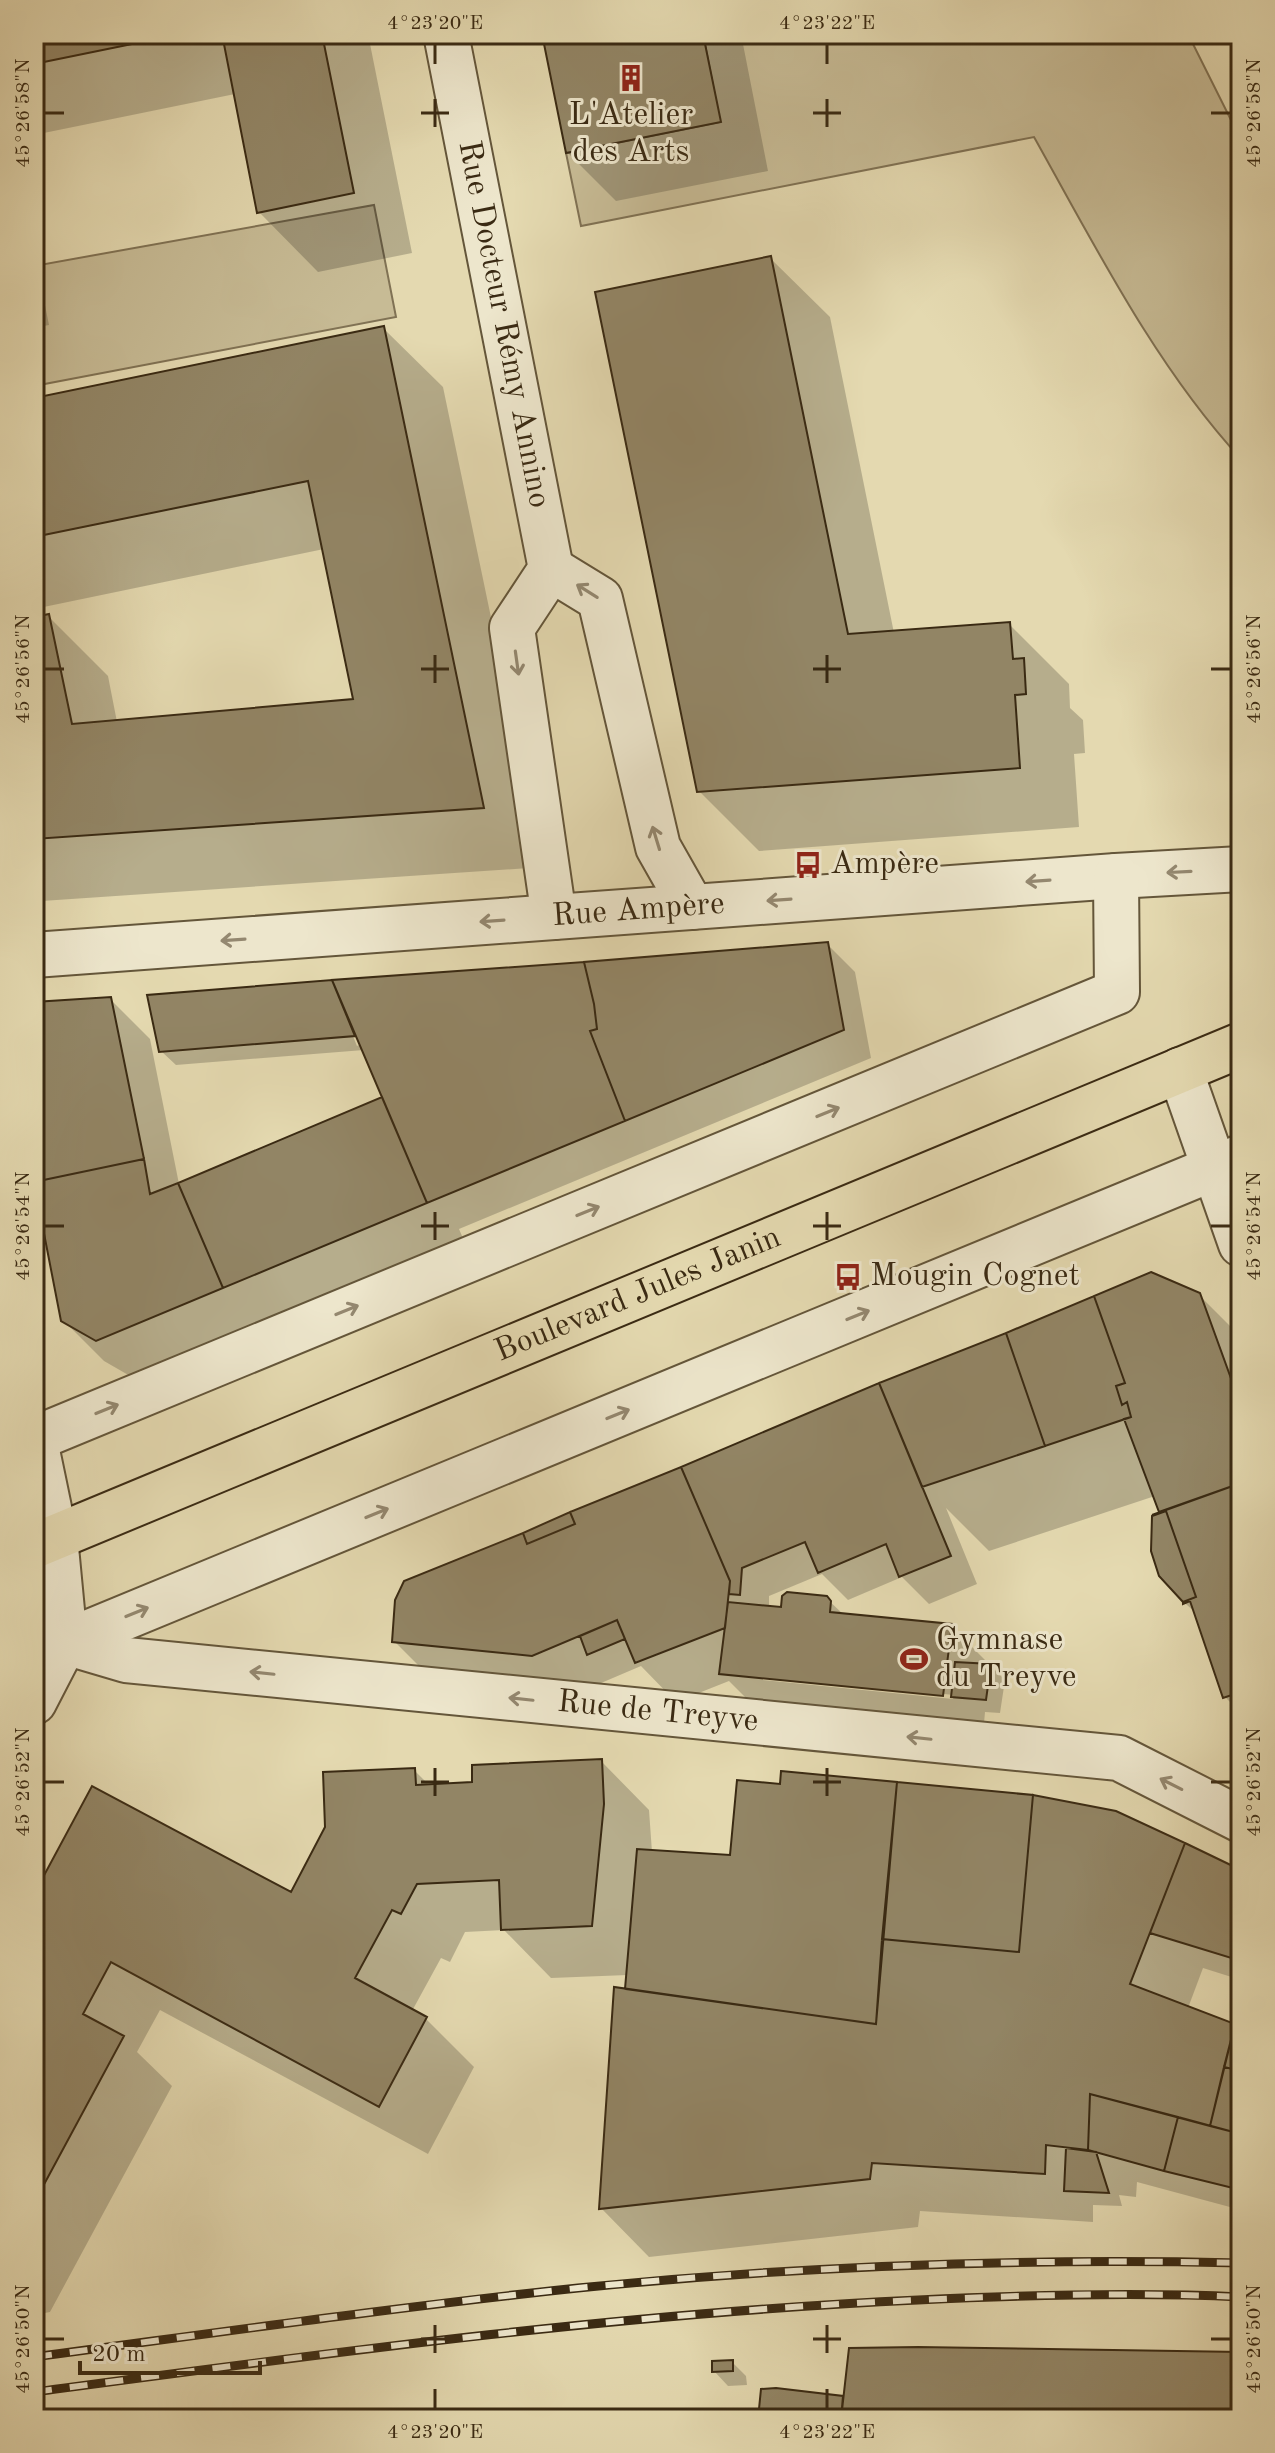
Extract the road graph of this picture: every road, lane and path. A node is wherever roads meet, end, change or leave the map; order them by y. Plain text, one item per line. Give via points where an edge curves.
1 (446, 34) edge
2 (551, 569) junction
3 (1241, 869) edge
4 (1116, 876) junction
5 (692, 907) junction
6 (554, 917) junction
7 (34, 955) edge
8 (1241, 1045) edge
9 (1180, 1070) junction
10 (1228, 1162) edge
11 (1241, 1244) edge
12 (34, 1438) edge
13 (44, 1541) edge
14 (50, 1648) edge
15 (34, 1702) edge
16 (1241, 1820) edge

1 - 2 street, Rue Docteur Rémy Annino
5 -> 2 street via 658,847 600,599
2 -> 6 street via 512,628
3 -> 4 street, Rue Ampère
4 -> 5 street, Rue Ampère
12 -> 4 street via 1117,992
5 - 6 street, Rue Ampère
6 -> 7 street, Rue Ampère
8 - 9 main road, Boulevard Jules Janin
9 - 10 street
9 - 13 main road, Boulevard Jules Janin
10 - 11 street
14 -> 10 street
12 - 13 street
13 - 14 street
14 - 15 street
16 -> 14 street, Rue de Treyve via 1119,1758 126,1660

